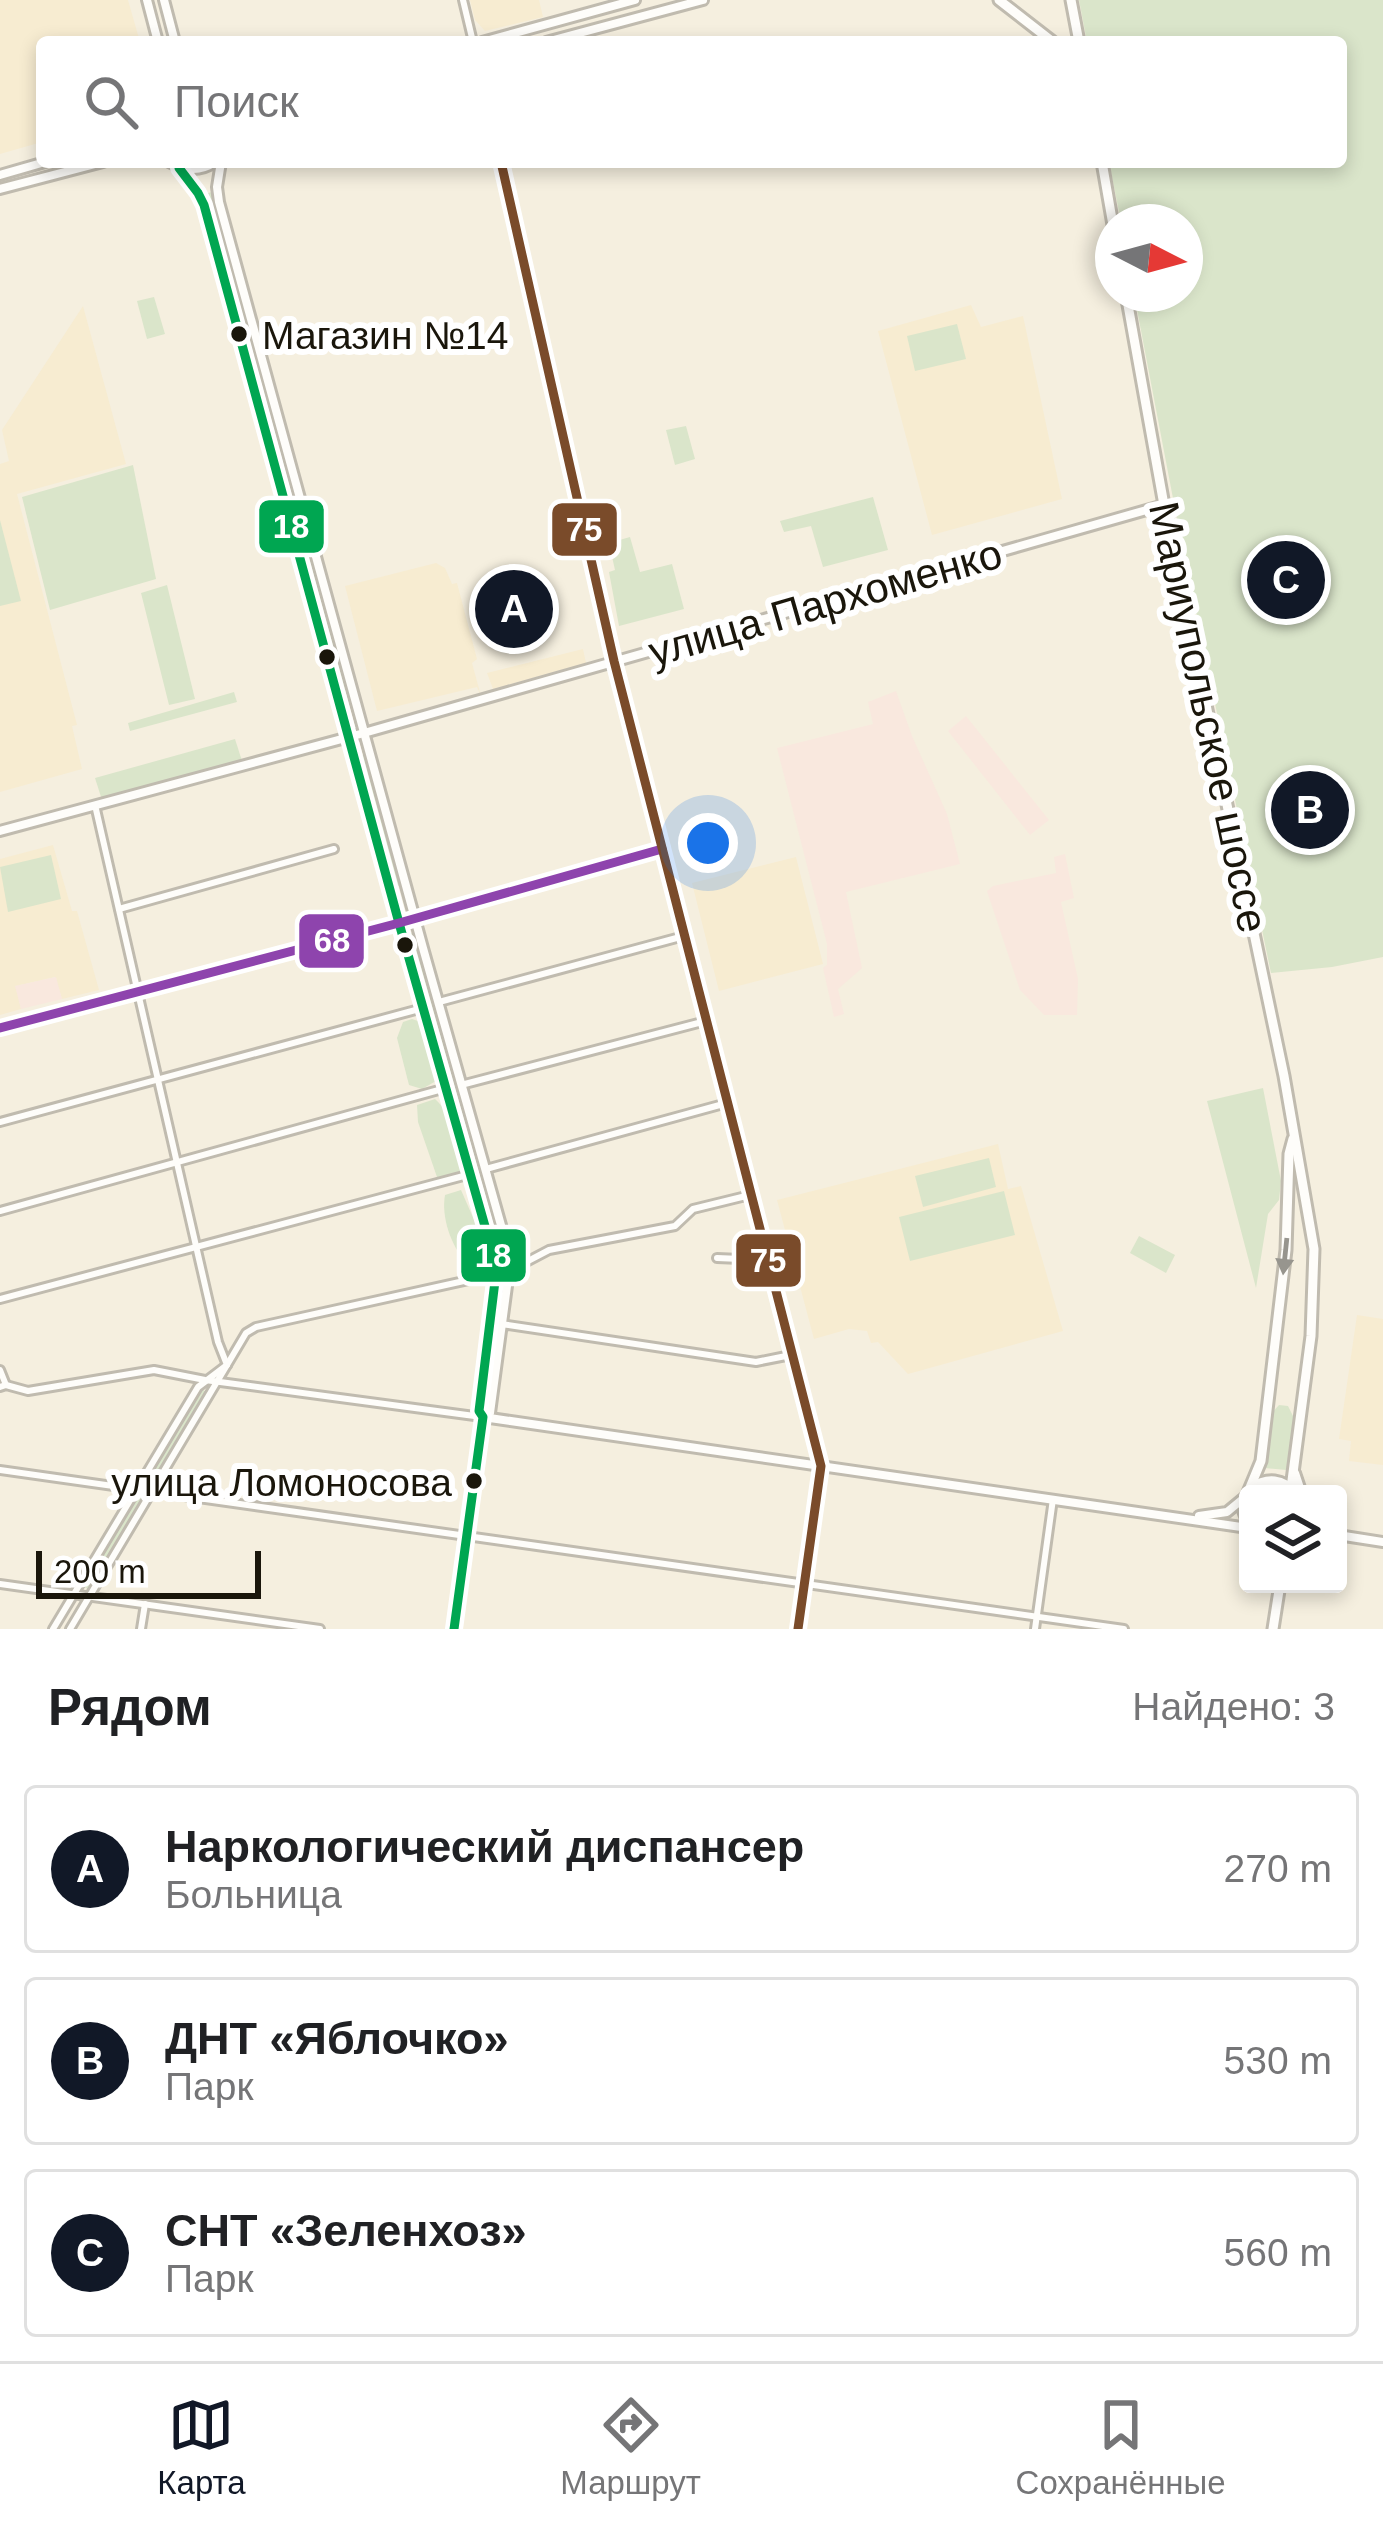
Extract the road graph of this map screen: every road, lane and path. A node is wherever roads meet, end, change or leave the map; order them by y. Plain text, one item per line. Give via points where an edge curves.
1 (147, 0) edge
2 (164, 0) edge
3 (463, 0) edge
4 (635, 0) edge
5 (703, 0) edge
6 (999, 0) edge
7 (1071, 0) edge
8 (687, 2) edge
9 (156, 36) edge
10 (173, 36) edge
11 (471, 36) edge
12 (504, 36) edge
13 (567, 36) edge
14 (1045, 36) edge
15 (1078, 36) edge
16 (36, 165) edge
17 (80, 168) edge
18 (177, 168) edge
19 (218, 168) edge
20 (502, 168) edge
21 (1103, 168) edge
22 (0, 175) edge
23 (0, 189) edge
24 (1109, 204) edge
25 (1129, 312) edge
26 (1164, 505) junction
27 (614, 661) junction
28 (364, 733) junction
29 (349, 737) junction
30 (95, 805) junction
31 (0, 831) edge
32 (334, 849) dead end
33 (662, 849) junction
34 (119, 909) junction
35 (415, 918) junction
36 (399, 923) junction
37 (684, 936) junction
38 (138, 991) junction
39 (438, 1002) junction
40 (423, 1008) junction
41 (706, 1021) junction
42 (0, 1028) edge
43 (158, 1080) junction
44 (461, 1085) junction
45 (446, 1088) junction
46 (727, 1103) junction
47 (0, 1122) edge
48 (1293, 1139) junction
49 (177, 1163) junction
50 (485, 1169) junction
51 (471, 1174) junction
52 (750, 1195) junction
53 (0, 1210) edge
54 (196, 1247) junction
55 (717, 1258) dead end
56 (767, 1260) junction
57 (509, 1271) junction
58 (496, 1274) junction
59 (0, 1300) edge
60 (501, 1324) junction
61 (791, 1355) junction
62 (227, 1365) junction
63 (0, 1370) edge
64 (205, 1380) junction
65 (218, 1381) junction
66 (3, 1386) edge
67 (483, 1417) junction
68 (820, 1466) junction
69 (0, 1470) edge
70 (1251, 1485) edge
71 (1295, 1485) edge
72 (137, 1490) junction
73 (152, 1492) junction
74 (1053, 1499) junction
75 (1239, 1503) edge
76 (1172, 1516) junction
77 (1239, 1525) edge
78 (467, 1536) junction
79 (1347, 1536) edge
80 (1383, 1542) edge
81 (0, 1584) edge
82 (804, 1584) junction
83 (1278, 1593) edge
84 (74, 1594) junction
85 (89, 1597) junction
86 (145, 1604) junction
87 (1037, 1617) junction
88 (53, 1629) edge
89 (70, 1629) edge
90 (141, 1629) edge
91 (320, 1629) edge
92 (454, 1629) edge
93 (798, 1629) edge
94 (1035, 1629) edge
95 (1124, 1629) edge
96 (1273, 1629) edge

1 - 9 street
2 - 10 street
3 - 11 street
4 - 12 street
5 - 8 street
6 - 14 main road
7 - 15 main road
8 - 13 street
16 - 22 street
17 - 23 street
18 - 29 street via 204,206
19 - 28 street via 219,202
20 - 27 street
21 - 24 main road
25 - 26 main road, Мариупольское шоссе
26 - 27 street, улица Пархоменко
26 - 48 main road, Мариупольское шоссе
27 - 28 street, улица Пархоменко
27 - 33 street
28 - 29 street, улица Пархоменко
28 - 35 street
29 - 30 street, улица Пархоменко
29 - 36 street
30 - 31 street, улица Пархоменко
30 - 34 street
32 - 34 street
33 - 35 street
33 - 37 street
34 - 38 street
35 - 36 street
35 - 39 street
36 - 38 street
36 - 40 street
37 - 39 street
37 - 41 street
38 - 42 street
38 - 43 street
39 - 44 street
40 - 43 street
40 - 45 street
41 - 44 street
41 - 46 street
43 - 47 street
43 - 49 street
44 - 50 street
45 - 49 street
45 - 51 street
46 - 50 street
46 - 52 street
48 -> 70 main road, Мариупольское шоссе via 1282,1287
48 - 71 main road, Мариупольское шоссе via 1314,1249
49 - 53 street
49 - 54 street
50 - 57 street
51 - 54 street
51 - 58 street
52 - 56 street
52 - 57 street via 692,1209 675,1226 549,1250
54 - 59 street
54 - 62 street
55 - 56 street
56 - 61 street
57 - 58 street
57 - 60 street
58 - 62 street via 256,1327
58 - 67 street
60 - 61 street via 756,1361
60 - 67 street via 490,1413
61 - 68 street
62 - 64 street
62 - 65 street
63 - 66 street
64 - 65 street
64 - 66 street via 154,1370 28,1390
64 - 72 street
65 - 67 street
65 - 73 street
67 - 68 street
67 - 78 street
68 - 74 street
68 - 82 street
69 - 72 street
72 - 73 street
72 - 84 street
73 - 78 street
73 - 85 street
74 - 76 street
74 - 87 street
75 - 76 street via 1219,1515
76 - 77 street
78 - 82 street
78 - 92 street
79 - 80 street
81 - 84 street
82 - 87 street
82 - 93 street
83 - 96 main road
84 - 85 street
84 - 88 street
85 - 86 street
85 - 89 street
86 - 90 street
86 - 91 street
87 - 94 street
87 - 95 street

